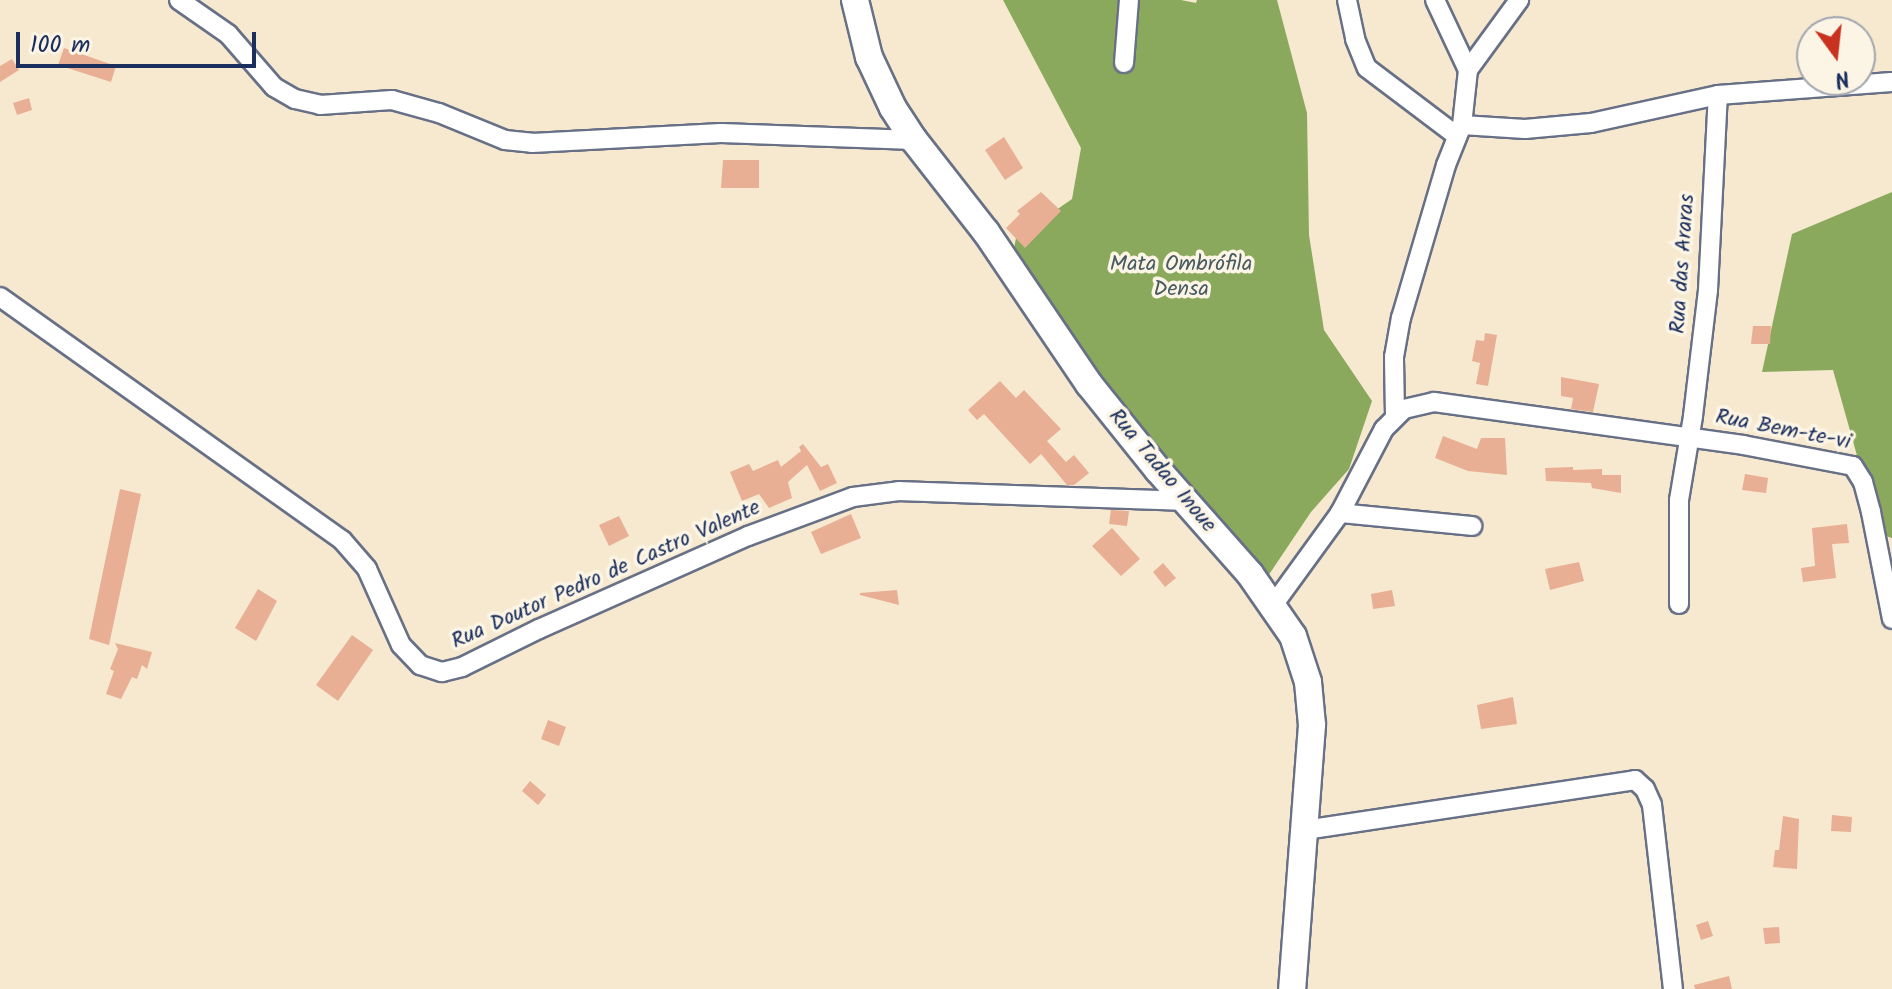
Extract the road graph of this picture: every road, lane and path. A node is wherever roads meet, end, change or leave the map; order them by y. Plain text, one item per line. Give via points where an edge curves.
1 (179, 0) edge
2 (855, 0) edge
3 (1129, 0) edge
4 (1347, 0) edge
5 (1435, 0) edge
6 (1519, 0) edge
7 (1124, 63) dead end
8 (1468, 70) junction
9 (1892, 82) edge
10 (1718, 95) junction
11 (1460, 130) junction
12 (914, 140) junction
13 (0, 297) edge
14 (1395, 416) junction
15 (1690, 437) junction
16 (1186, 501) junction
17 (1340, 513) junction
18 (1472, 526) dead end
19 (1274, 604) junction
20 (1679, 604) dead end
21 (1892, 619) edge
22 (1305, 830) junction
23 (1292, 989) edge
24 (1673, 989) edge

1 - 12 street via 228,34 274,87 320,105 392,100 495,137 532,143 721,133
2 - 12 street, Rua Tadao Inoue via 869,57
3 - 7 street
4 - 11 street via 1367,68
5 - 8 street
6 - 8 street
8 - 11 street
9 - 10 street
10 - 11 street via 1591,123
10 - 15 street, Rua das Araras via 1708,290
11 - 14 street via 1401,318 1394,357
12 - 16 street, Rua Tadao Inoue via 986,232 1089,384
13 - 16 street, Rua Doutor Pedro de Castro Valente via 342,540 367,569 401,645 420,665 442,672 735,542 853,497 899,491
14 - 15 street via 1413,405 1434,402
14 - 17 street
15 - 20 street, Rua das Araras via 1679,500
15 - 21 street, Rua Bem-te-vi via 1853,466 1871,512
16 - 19 street, Rua Tadao Inoue
17 - 18 street
17 - 19 street
19 - 22 street, Rua Tadao Inoue via 1293,636 1308,682 1312,725
22 - 23 street, Rua Tadao Inoue
22 - 24 street via 1635,780 1652,805

